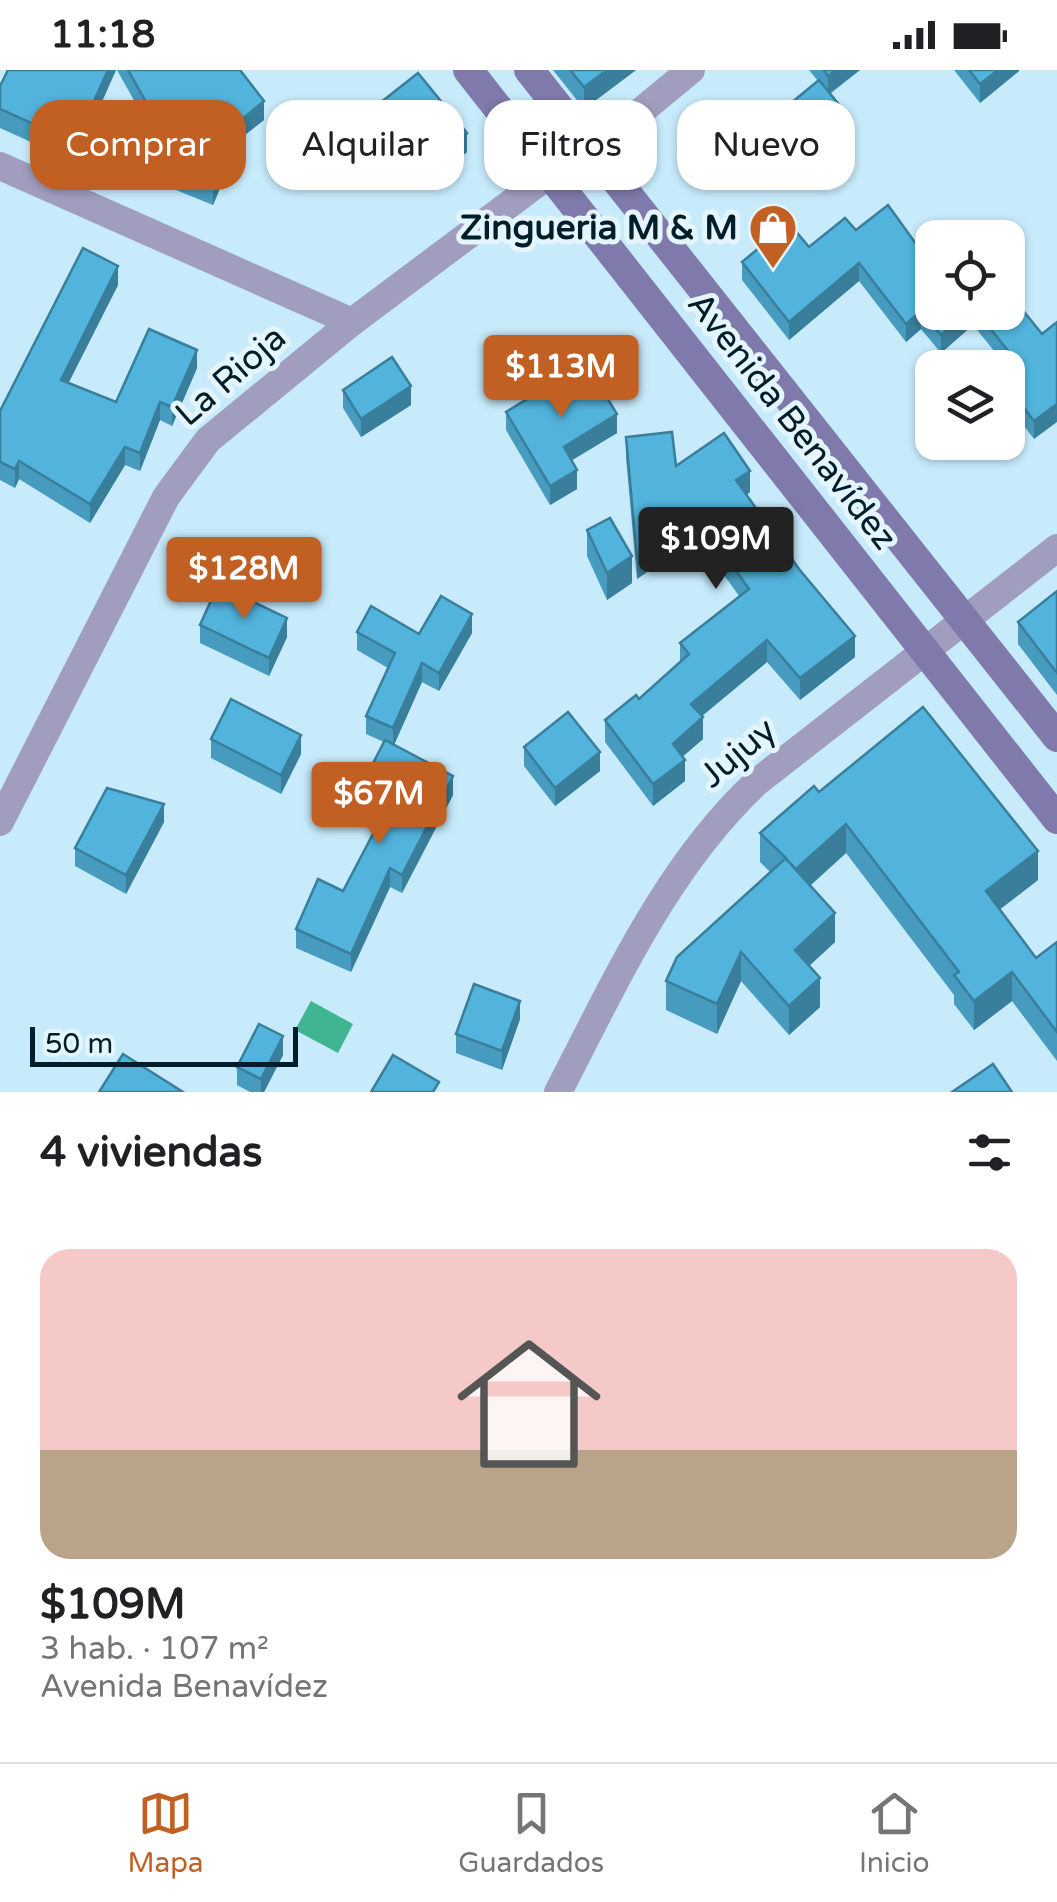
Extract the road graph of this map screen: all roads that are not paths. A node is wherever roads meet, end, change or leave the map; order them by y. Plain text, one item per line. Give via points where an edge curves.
1 (468, 70) edge
2 (528, 70) edge
3 (691, 70) edge
4 (492, 100) edge
5 (553, 100) edge
6 (655, 100) edge
7 (0, 166) edge
8 (528, 190) edge
9 (564, 190) edge
10 (626, 190) edge
11 (352, 322) junction
12 (1057, 548) edge
13 (966, 622) junction
14 (925, 653) junction
15 (1057, 737) edge
16 (1057, 818) edge
17 (0, 822) edge
18 (558, 1092) edge

1 - 4 main road, Avenida Benavídez
2 - 5 main road, Avenida Benavídez
3 - 6 street
7 - 11 street
8 - 11 street, La Rioja
9 - 14 main road, Avenida Benavídez
10 - 13 main road, Avenida Benavídez
11 - 17 street, La Rioja via 208,440 188,465
12 - 13 street, Jujuy
13 - 14 street, Jujuy
13 - 15 main road, Avenida Benavídez
14 - 16 main road, Avenida Benavídez
14 - 18 street, Jujuy via 720,816 684,862

